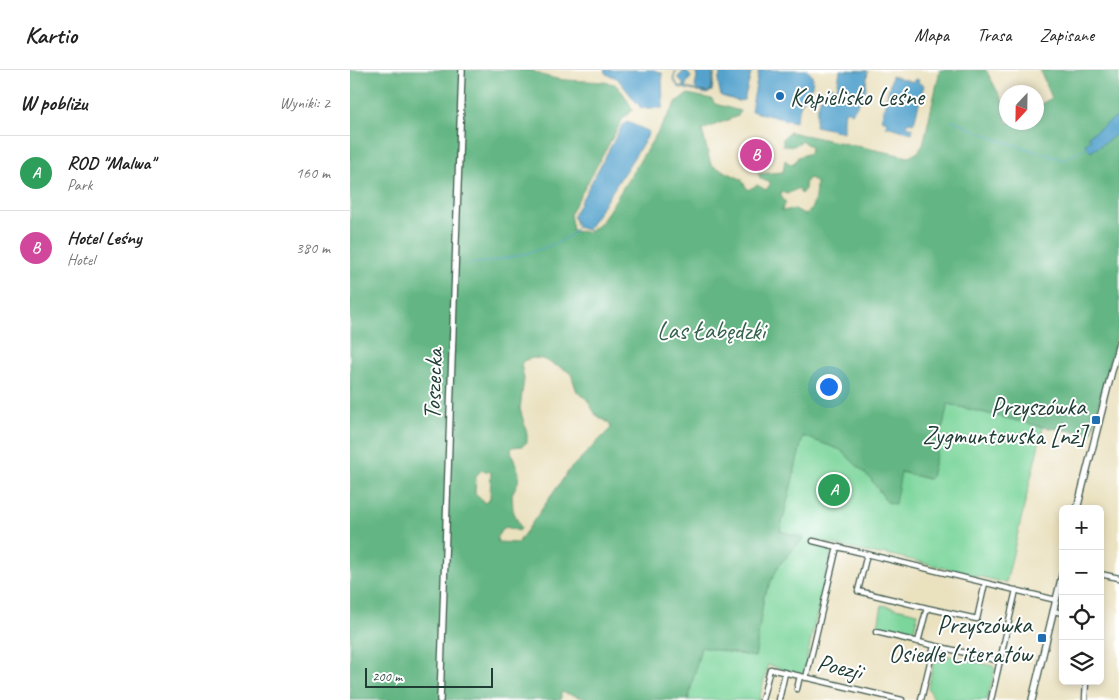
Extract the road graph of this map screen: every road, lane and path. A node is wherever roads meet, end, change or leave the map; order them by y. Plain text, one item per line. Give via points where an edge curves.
1 (462, 70) edge
2 (1119, 342) edge
3 (1078, 505) edge
4 (813, 541) dead end
5 (837, 547) junction
6 (866, 554) junction
7 (1104, 575) edge
8 (1119, 578) edge
9 (985, 583) junction
10 (1059, 588) edge
11 (1016, 590) junction
12 (1056, 600) junction
13 (927, 608) junction
14 (1053, 611) junction
15 (1059, 612) edge
16 (876, 632) dead end
17 (918, 642) junction
18 (934, 646) junction
19 (1000, 661) junction
20 (785, 673) junction
21 (800, 676) junction
22 (806, 678) junction
23 (1086, 685) edge
24 (796, 689) dead end
25 (440, 700) edge
26 (762, 700) edge
27 (779, 700) edge
28 (902, 700) edge
29 (921, 700) edge
30 (991, 700) edge
31 (1032, 700) edge
32 (1085, 700) edge

1 - 25 main road, Toszecka
2 - 3 main road
4 - 5 street
5 - 6 street
5 - 22 street
6 - 9 street
6 - 13 street via 858,591
7 - 8 street
9 - 11 street
9 - 13 street via 977,619
10 - 12 main road
11 - 12 street
11 - 19 street
12 - 14 main road
13 - 17 street
14 - 15 street
14 - 31 main road
16 - 17 street
17 - 18 street
18 - 19 street
18 - 29 street
19 - 30 street
20 - 21 street, Poezji
20 - 26 street, Poezji via 770,669
20 - 27 street
21 - 22 street, Poezji
21 - 24 street
22 - 28 street, Poezji
23 - 32 street

